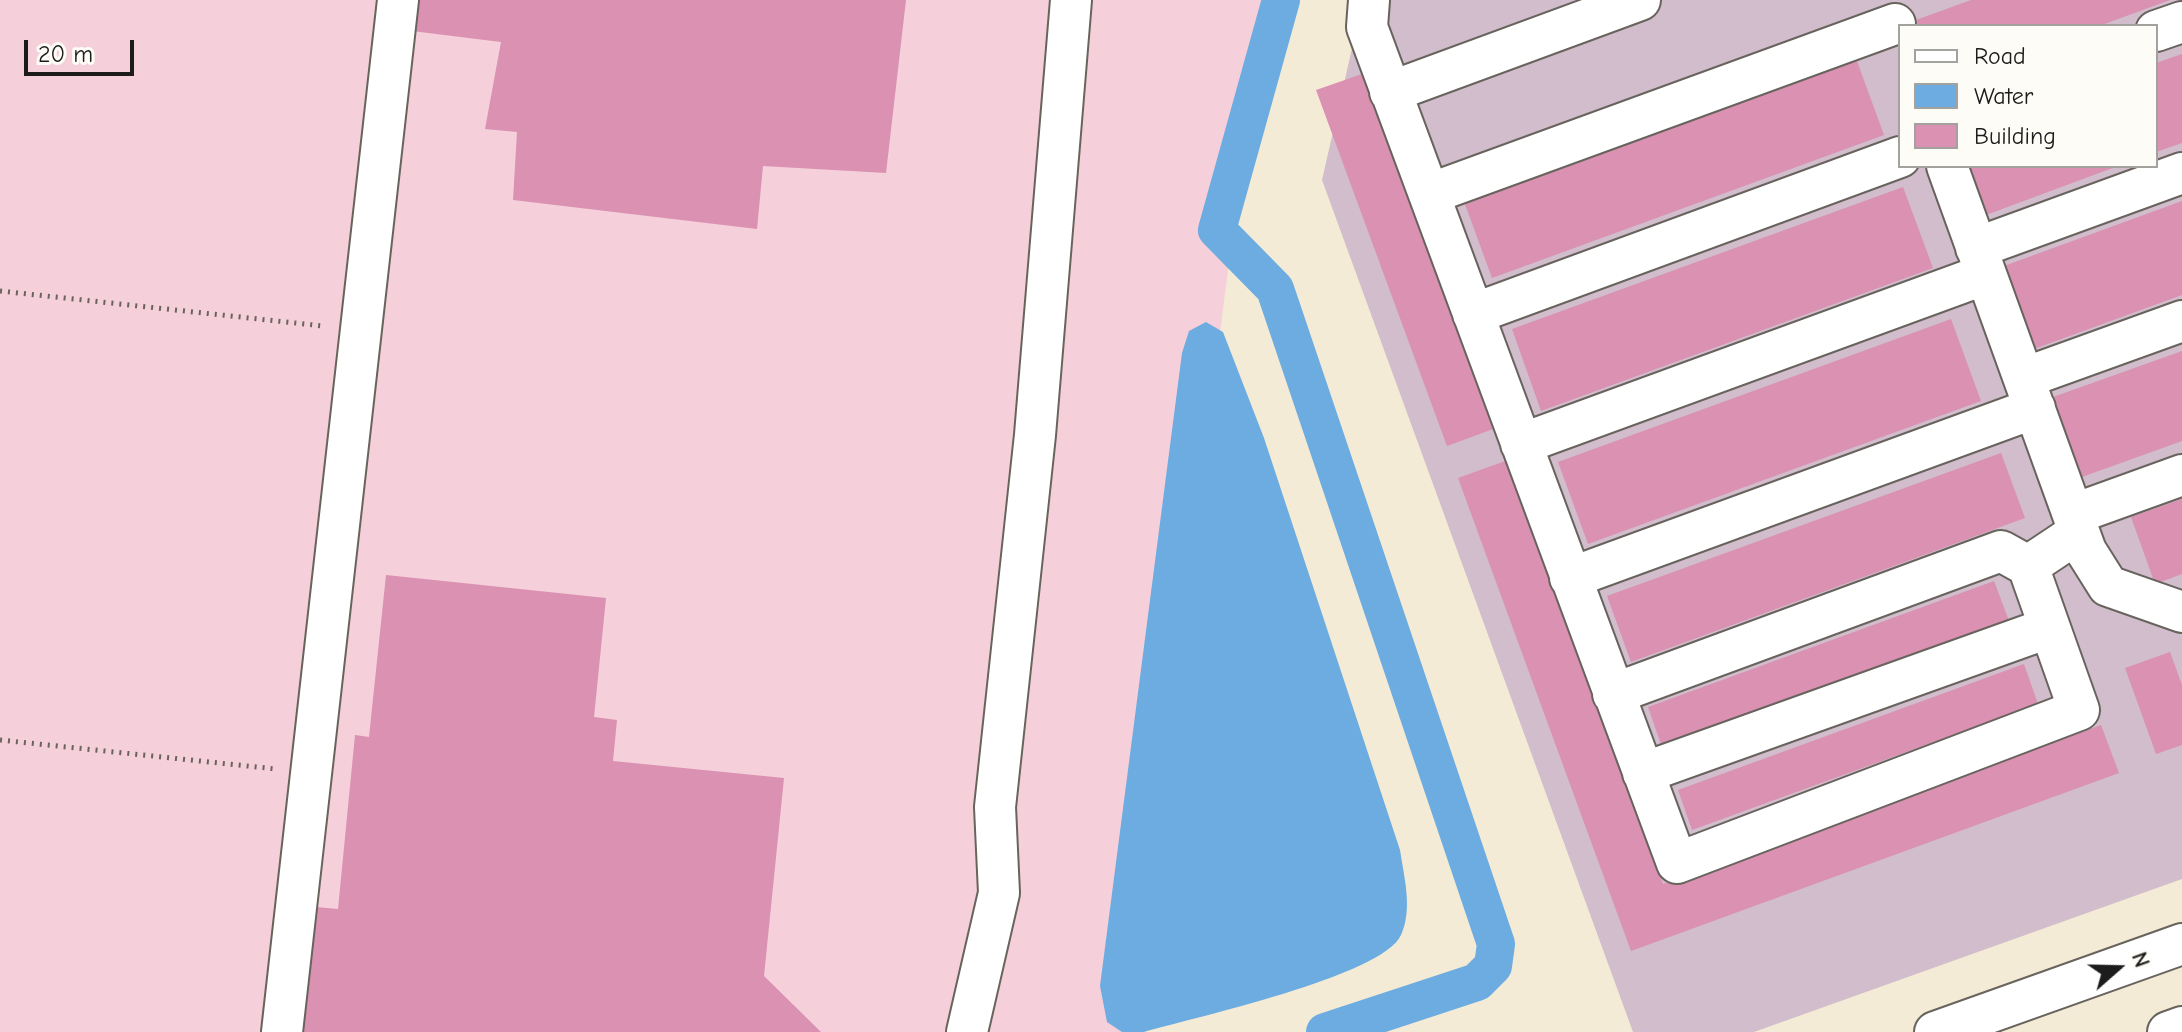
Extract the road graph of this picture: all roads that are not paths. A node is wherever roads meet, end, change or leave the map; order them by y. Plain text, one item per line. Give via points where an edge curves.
1 (398, 0) edge
2 (1071, 0) edge
3 (1369, 0) edge
4 (1640, 0) edge
5 (1897, 14) edge
6 (2182, 22) edge
7 (2158, 30) edge
8 (1390, 92) junction
9 (1898, 158) edge
10 (1948, 168) edge
11 (2182, 173) edge
12 (1429, 194) junction
13 (1981, 261) junction
14 (1473, 314) junction
15 (2182, 321) edge
16 (2029, 393) junction
17 (1521, 444) junction
18 (2182, 475) edge
19 (2077, 523) junction
20 (2028, 566) junction
21 (1570, 578) junction
22 (2175, 604) edge
23 (2048, 628) junction
24 (1613, 694) junction
25 (1643, 773) junction
26 (2182, 944) edge
27 (2182, 1027) edge
28 (282, 1032) edge
29 (967, 1032) edge
30 (1935, 1032) edge
31 (2168, 1032) edge

1 - 28 street
2 - 29 street via 1035,435 995,807 999,893
3 - 8 street via 1367,27
4 - 8 street
5 - 12 street
6 - 7 street
8 - 12 street
9 - 14 street
10 - 13 street
11 - 13 street
12 - 14 street
13 - 16 street
13 - 17 street
14 - 17 street
15 - 16 street
16 - 19 street
16 - 21 street
17 - 21 street
18 - 19 street
19 - 20 street
19 - 22 street via 2108,586
20 - 23 street
20 - 24 street via 2001,551
21 - 24 street
23 - 25 street
23 - 25 street via 2079,710 1677,863
24 - 25 street
26 - 30 street
27 - 31 street

